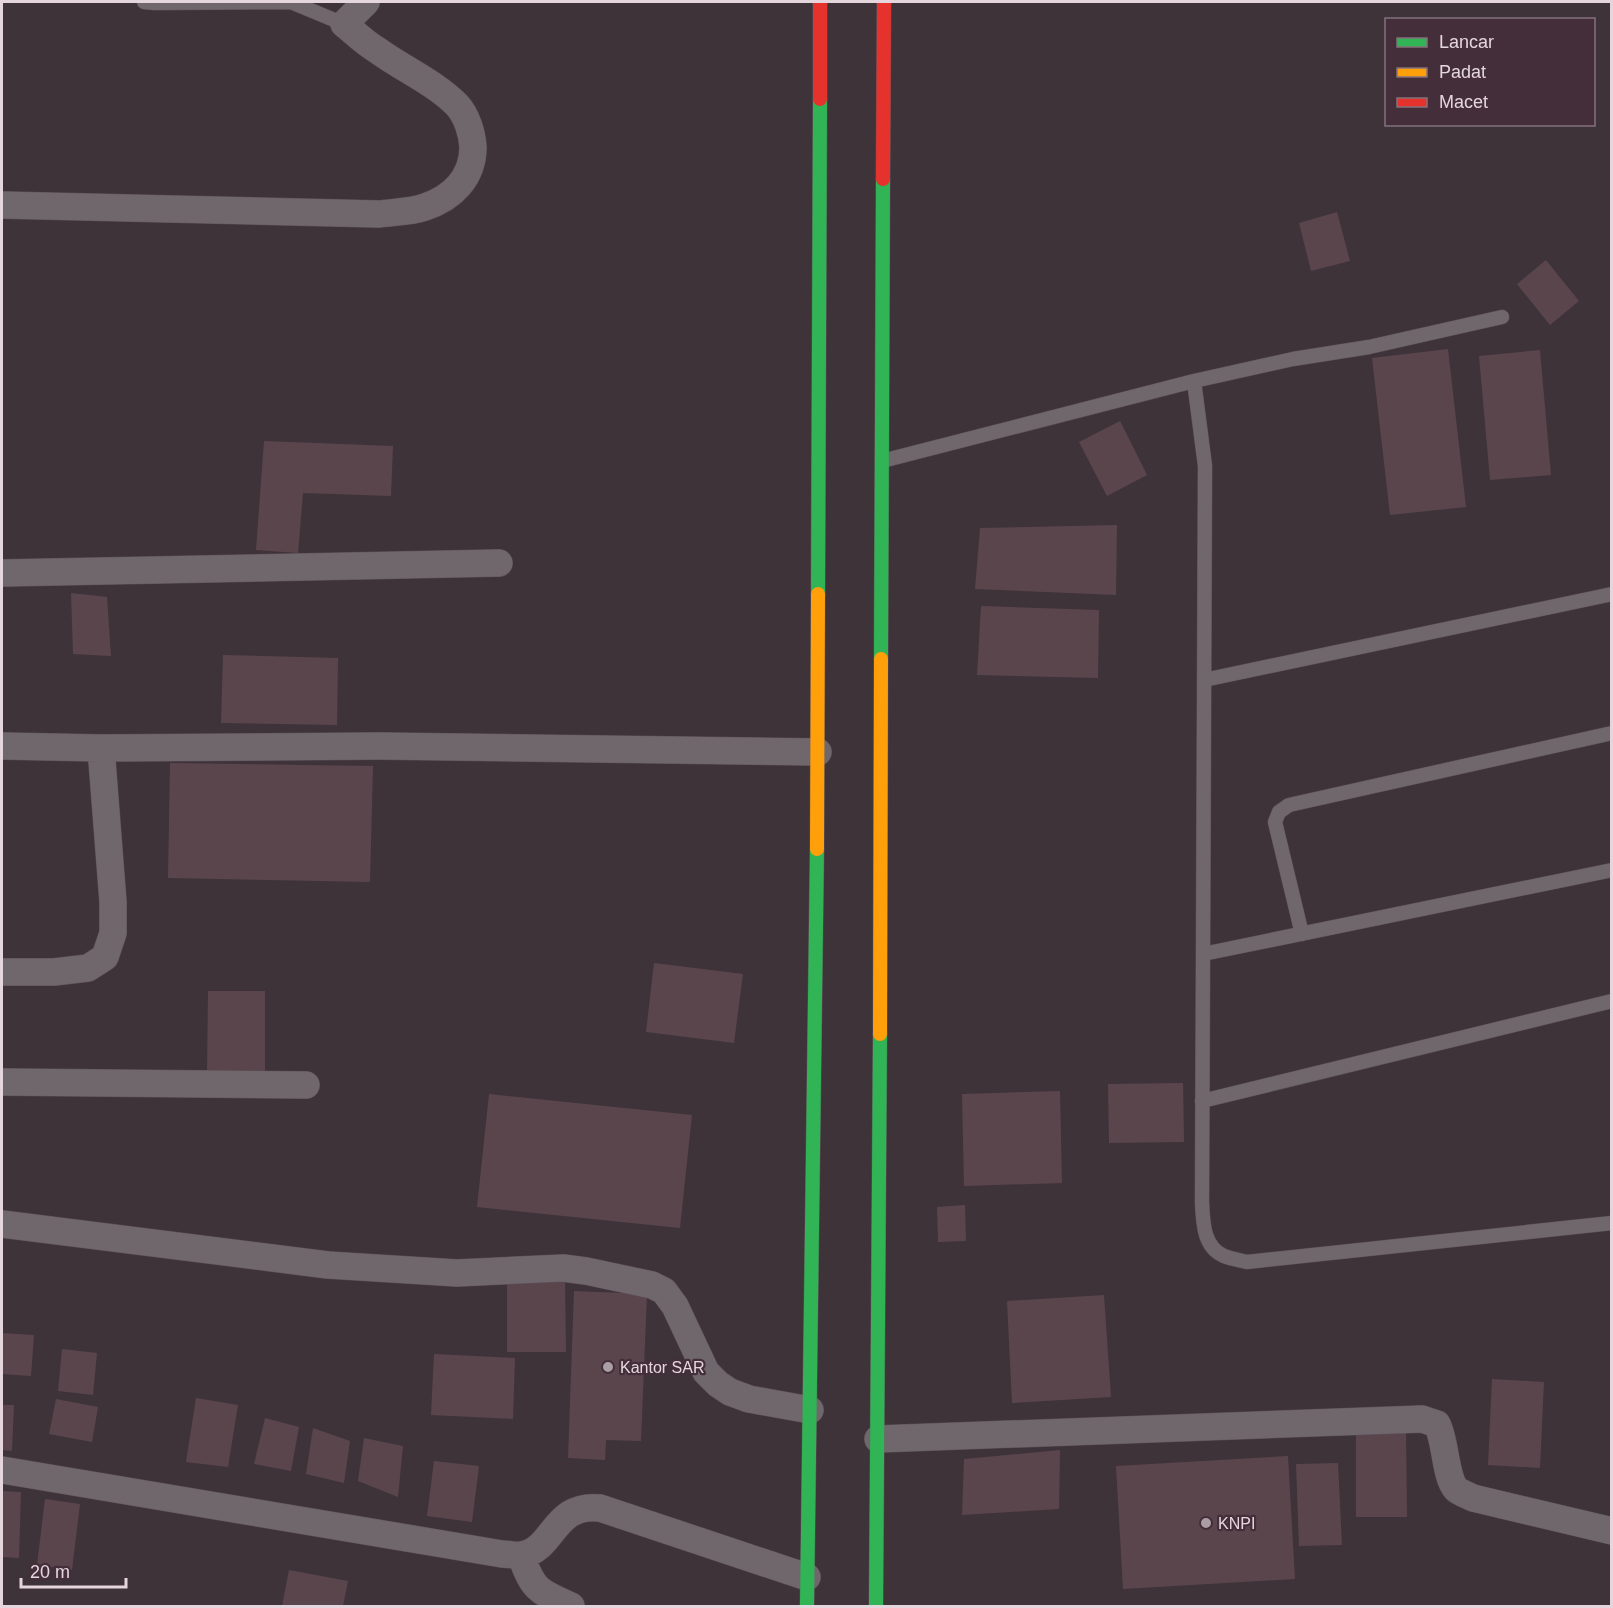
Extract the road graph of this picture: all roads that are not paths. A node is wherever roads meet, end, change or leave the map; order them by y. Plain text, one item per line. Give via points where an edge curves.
1 (144, 2) edge
2 (292, 2) edge
3 (366, 2) edge
4 (820, 2) edge
5 (884, 2) edge
6 (344, 24) junction
7 (2, 205) edge
8 (1502, 317) dead end
9 (1194, 381) junction
10 (882, 461) junction
11 (499, 564) dead end
12 (2, 573) edge
13 (1611, 594) edge
14 (1204, 680) junction
15 (1611, 733) edge
16 (2, 746) edge
17 (100, 748) junction
18 (818, 752) junction
19 (1611, 870) edge
20 (1302, 934) junction
21 (1203, 954) junction
22 (2, 972) edge
23 (1611, 1001) edge
24 (2, 1082) edge
25 (306, 1085) dead end
26 (1202, 1101) junction
27 (1611, 1223) edge
28 (2, 1224) edge
29 (810, 1410) junction
30 (878, 1438) junction
31 (2, 1470) edge
32 (1611, 1531) edge
33 (521, 1556) junction
34 (807, 1577) junction
35 (571, 1606) edge
36 (807, 1606) edge
37 (876, 1606) edge

1 - 2 lane
2 - 6 lane
3 - 6 street
4 - 18 street
5 - 10 street
6 - 7 street via 458,106 472,133 472,165 445,199 423,208 379,214
8 - 9 lane
9 - 10 lane
9 - 14 lane via 1205,466
10 - 30 street
11 - 12 street
13 - 14 lane
14 - 21 lane
15 - 20 lane via 1289,805 1279,812 1275,822
16 - 17 street
17 - 18 street via 392,746
17 - 22 street via 113,902 113,933 105,957 88,968
18 - 29 street
19 - 20 lane
20 - 21 lane
21 - 26 lane
23 - 26 lane
24 - 25 street
26 - 27 lane via 1204,1230 1210,1245 1223,1256 1247,1262
28 - 29 street via 328,1265 457,1273 563,1268 652,1286 664,1291 675,1306 706,1372 718,1384 749,1399
29 - 34 street
30 - 32 street via 1422,1419 1437,1424 1450,1476 1460,1492
30 - 37 street
31 - 33 street
33 - 34 street via 543,1542 566,1515 584,1507 600,1508
33 - 35 street via 538,1589
34 - 36 street

